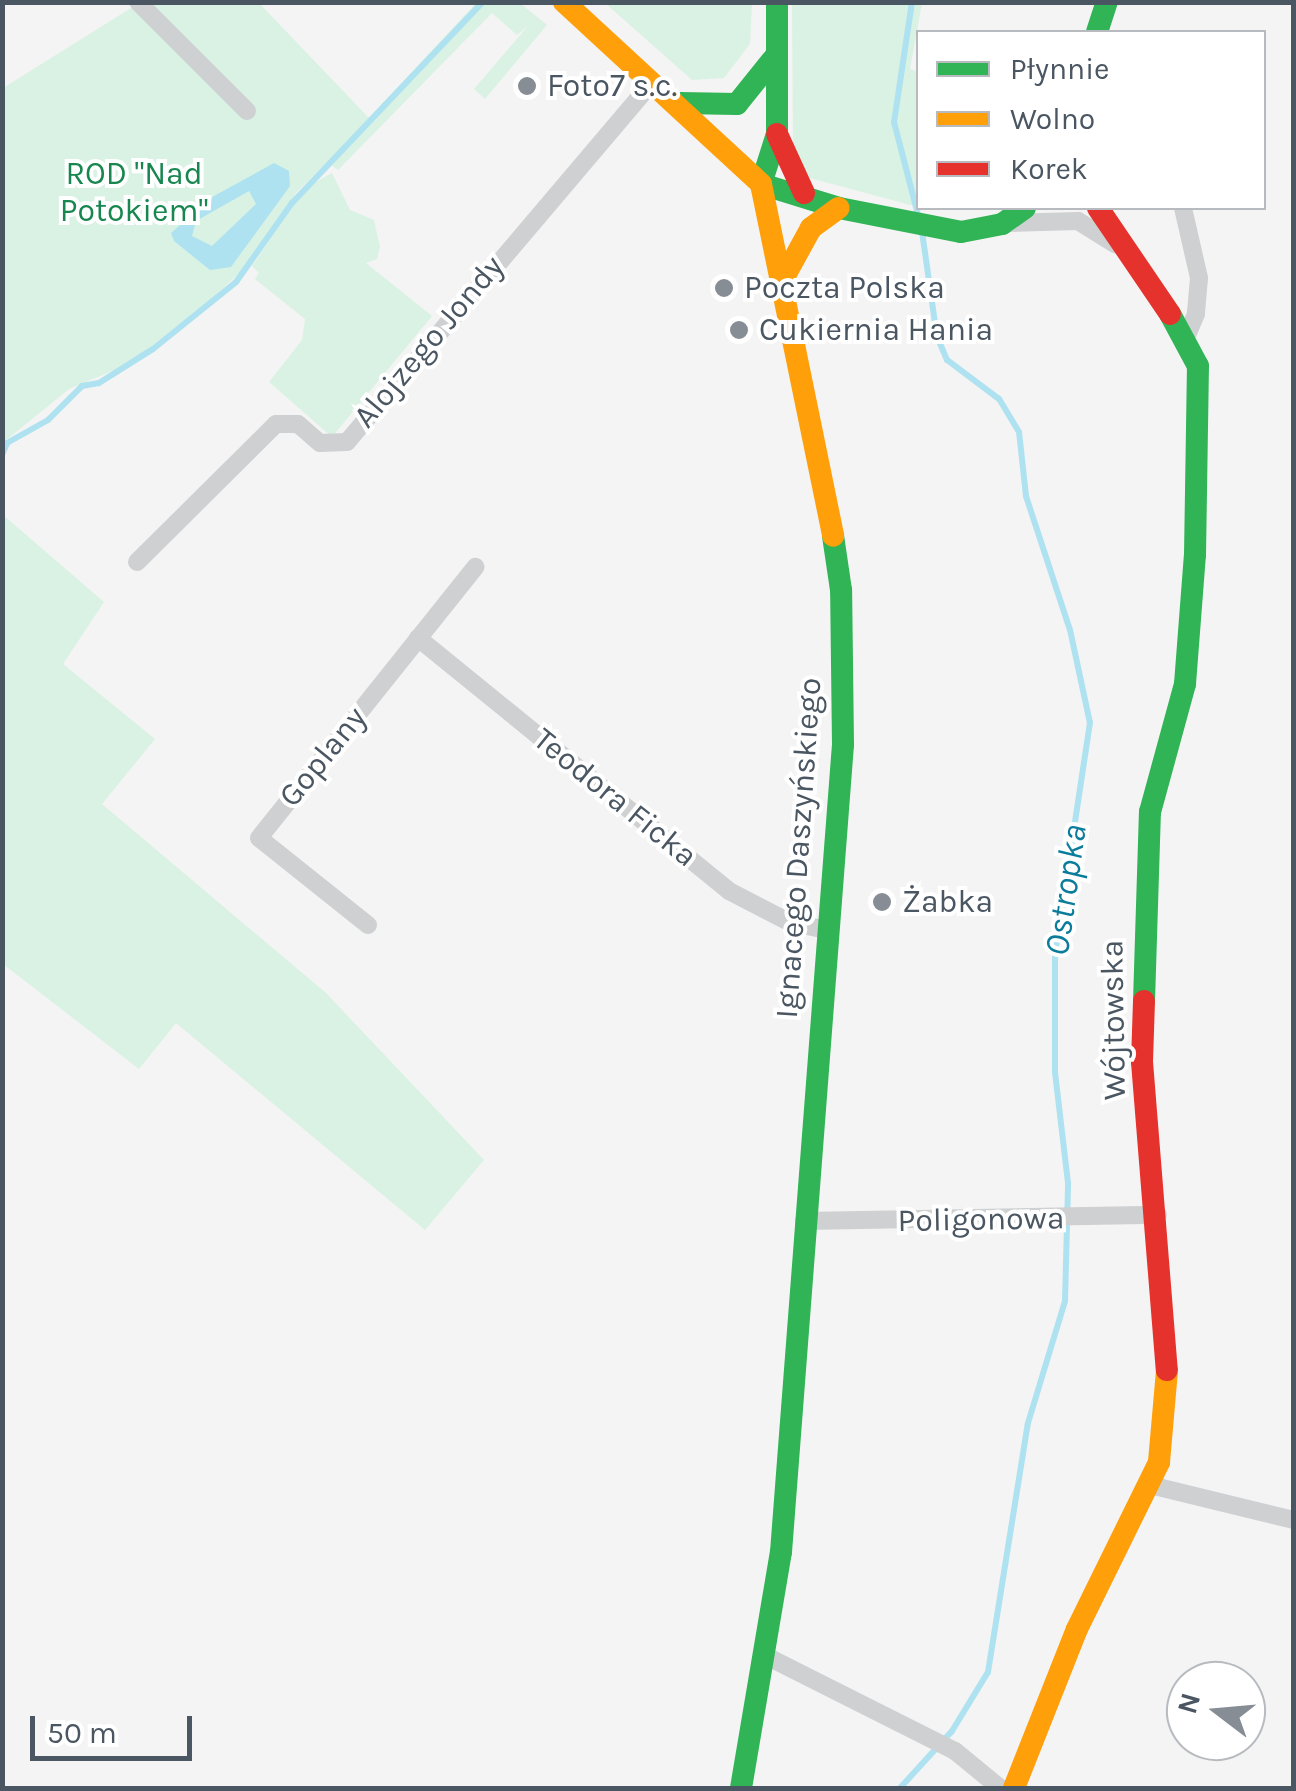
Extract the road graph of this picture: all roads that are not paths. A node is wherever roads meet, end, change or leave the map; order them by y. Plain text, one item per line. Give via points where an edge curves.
1 (138, 2) edge
2 (564, 2) edge
3 (777, 2) edge
4 (1108, 2) edge
5 (1097, 30) edge
6 (776, 54) junction
7 (653, 81) junction
8 (680, 102) junction
9 (247, 110) dead end
10 (777, 134) junction
11 (762, 184) junction
12 (804, 194) junction
13 (839, 208) junction
14 (1023, 210) edge
15 (1099, 210) edge
16 (1183, 210) edge
17 (1002, 224) junction
18 (1120, 248) junction
19 (782, 281) junction
20 (1186, 336) junction
21 (137, 562) dead end
22 (475, 568) dead end
23 (418, 638) junction
24 (368, 925) dead end
25 (827, 930) junction
26 (1158, 1215) junction
27 (804, 1221) junction
28 (1150, 1485) junction
29 (1294, 1520) edge
30 (766, 1656) junction
31 (742, 1788) edge
32 (1000, 1788) edge
33 (1014, 1788) edge

1 - 9 street
2 - 7 main road
3 - 6 main road
4 - 5 main road
6 - 8 main road via 761,82 737,104
6 - 10 main road
7 - 8 main road
7 - 21 street, Alojzego Jondy via 347,442 320,443 298,424 276,424
8 - 11 main road
10 - 11 main road
10 - 12 main road
11 - 12 main road
11 - 19 main road, Ignacego Daszyńskiego
12 - 13 main road
13 - 17 main road via 940,230
13 - 19 main road via 811,228
14 - 17 main road
15 - 18 main road, Wójtowska
16 - 20 street via 1199,278
17 - 18 street, Wójtowska via 1078,221
18 - 20 main road, Wójtowska
19 - 25 main road, Ignacego Daszyńskiego via 822,463 844,624 844,745
20 - 26 main road, Wójtowska via 1198,366 1195,554 1185,684 1150,812 1146,914 1142,1062
22 - 23 street, Goplany
23 - 24 street, Goplany via 259,838
23 - 25 street, Teodora Ficka via 729,891 789,922
25 - 27 main road, Ignacego Daszyńskiego
26 - 27 street, Poligonowa
26 - 28 main road, Wójtowska via 1169,1333 1166,1406
27 - 30 main road, Ignacego Daszyńskiego via 781,1552
28 - 29 street
28 - 33 main road, Wójtowska via 1077,1629
30 - 31 main road, Ignacego Daszyńskiego
30 - 32 street via 955,1751

